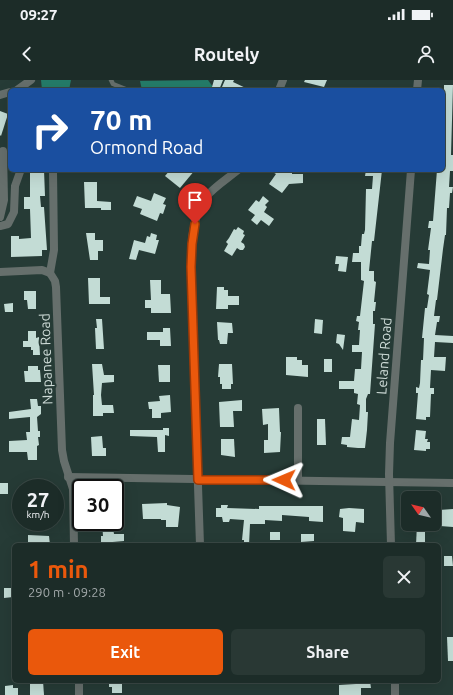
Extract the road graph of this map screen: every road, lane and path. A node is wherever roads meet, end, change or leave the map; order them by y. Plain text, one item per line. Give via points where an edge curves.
1 (31, 80) edge
2 (110, 80) edge
3 (21, 88) edge
4 (123, 88) edge
5 (3, 151) dead end
6 (20, 172) dead end
7 (53, 172) dead end
8 (236, 172) edge
9 (411, 172) edge
10 (0, 217) edge
11 (0, 226) edge
12 (0, 272) edge
13 (50, 273) junction
14 (298, 408) dead end
15 (68, 477) junction
16 (198, 480) junction
17 (298, 480) junction
18 (389, 482) junction
19 (453, 483) edge
20 (74, 543) edge
21 (200, 543) edge
22 (391, 543) edge
23 (79, 683) edge
24 (395, 683) edge
25 (79, 695) edge
26 (395, 695) edge

1 - 3 street
2 - 4 lane
5 - 10 street via 4,200
6 - 11 street via 15,186 14,212 8,224
7 - 13 street, Napanee Road via 54,250
8 - 16 street via 206,197 193,233 191,277
9 - 18 street, Leland Road
12 - 13 street via 42,270
13 - 15 street, Napanee Road via 56,287 62,450
14 - 17 street
15 - 16 street
15 - 20 street, Napanee Road via 73,489
16 - 17 street
16 - 21 street
17 - 18 street
18 - 19 street
18 - 22 street, Leland Road
23 - 25 street
24 - 26 street

